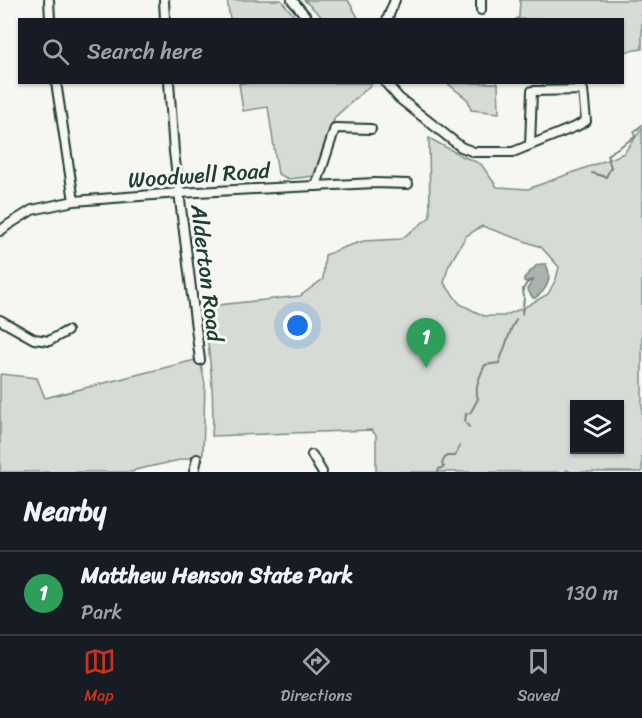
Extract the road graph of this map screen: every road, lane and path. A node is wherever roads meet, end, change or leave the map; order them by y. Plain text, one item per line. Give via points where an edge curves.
1 (49, 0) edge
2 (164, 0) edge
3 (292, 0) edge
4 (395, 0) edge
5 (481, 0) edge
6 (480, 10) dead end
7 (50, 18) edge
8 (165, 18) edge
9 (307, 18) edge
10 (388, 18) edge
11 (56, 84) edge
12 (170, 84) edge
13 (387, 84) edge
14 (371, 129) dead end
15 (530, 145) junction
16 (408, 184) dead end
17 (316, 186) junction
18 (179, 193) junction
19 (74, 201) junction
20 (0, 231) edge
21 (0, 320) edge
22 (67, 331) dead end
23 (200, 360) dead end
24 (312, 455) dead end
25 (197, 459) dead end
26 (194, 472) edge
27 (322, 472) edge

1 - 7 street
2 - 8 street
3 - 9 street
4 - 10 street
5 - 6 street
11 - 19 street
12 - 18 street, Alderton Road
13 - 15 street via 461,147 474,152 513,152
14 - 17 street via 335,128
15 - 15 street via 586,121 584,90 532,91
16 - 17 street, Woodwell Road
17 - 18 street, Woodwell Road
18 - 19 street, Woodwell Road
18 - 23 street, Alderton Road
19 - 20 street, Woodwell Road via 32,210
21 - 22 street via 34,339 49,341
24 - 27 street
25 - 26 street

